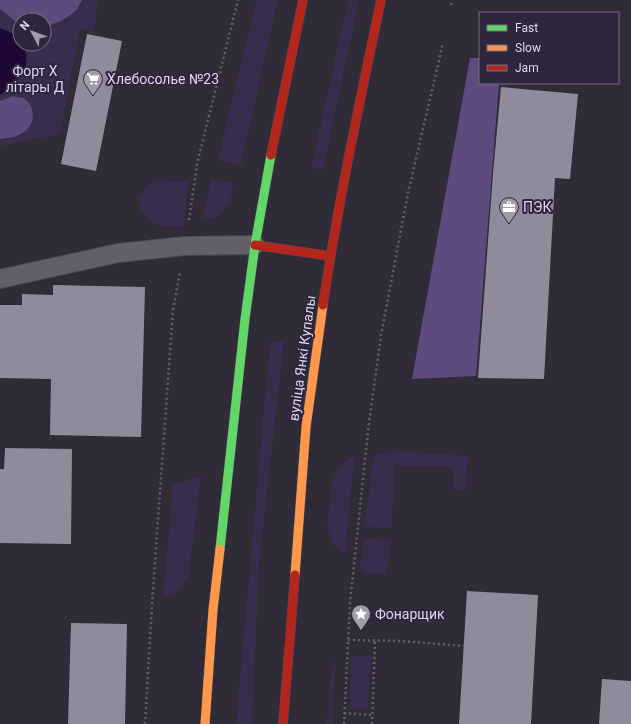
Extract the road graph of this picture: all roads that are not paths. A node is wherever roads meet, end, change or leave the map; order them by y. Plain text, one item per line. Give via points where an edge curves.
1 (303, 0) edge
2 (381, 0) edge
3 (255, 245) junction
4 (330, 256) junction
5 (0, 279) edge
6 (205, 724) edge
7 (283, 724) edge

1 - 3 main road
2 - 4 main road, вуліца Янкі Купалы
3 - 4 main road
3 - 5 lane via 185,246 118,253
3 - 6 main road via 212,610
4 - 7 main road, вуліца Янкі Купалы via 306,427

